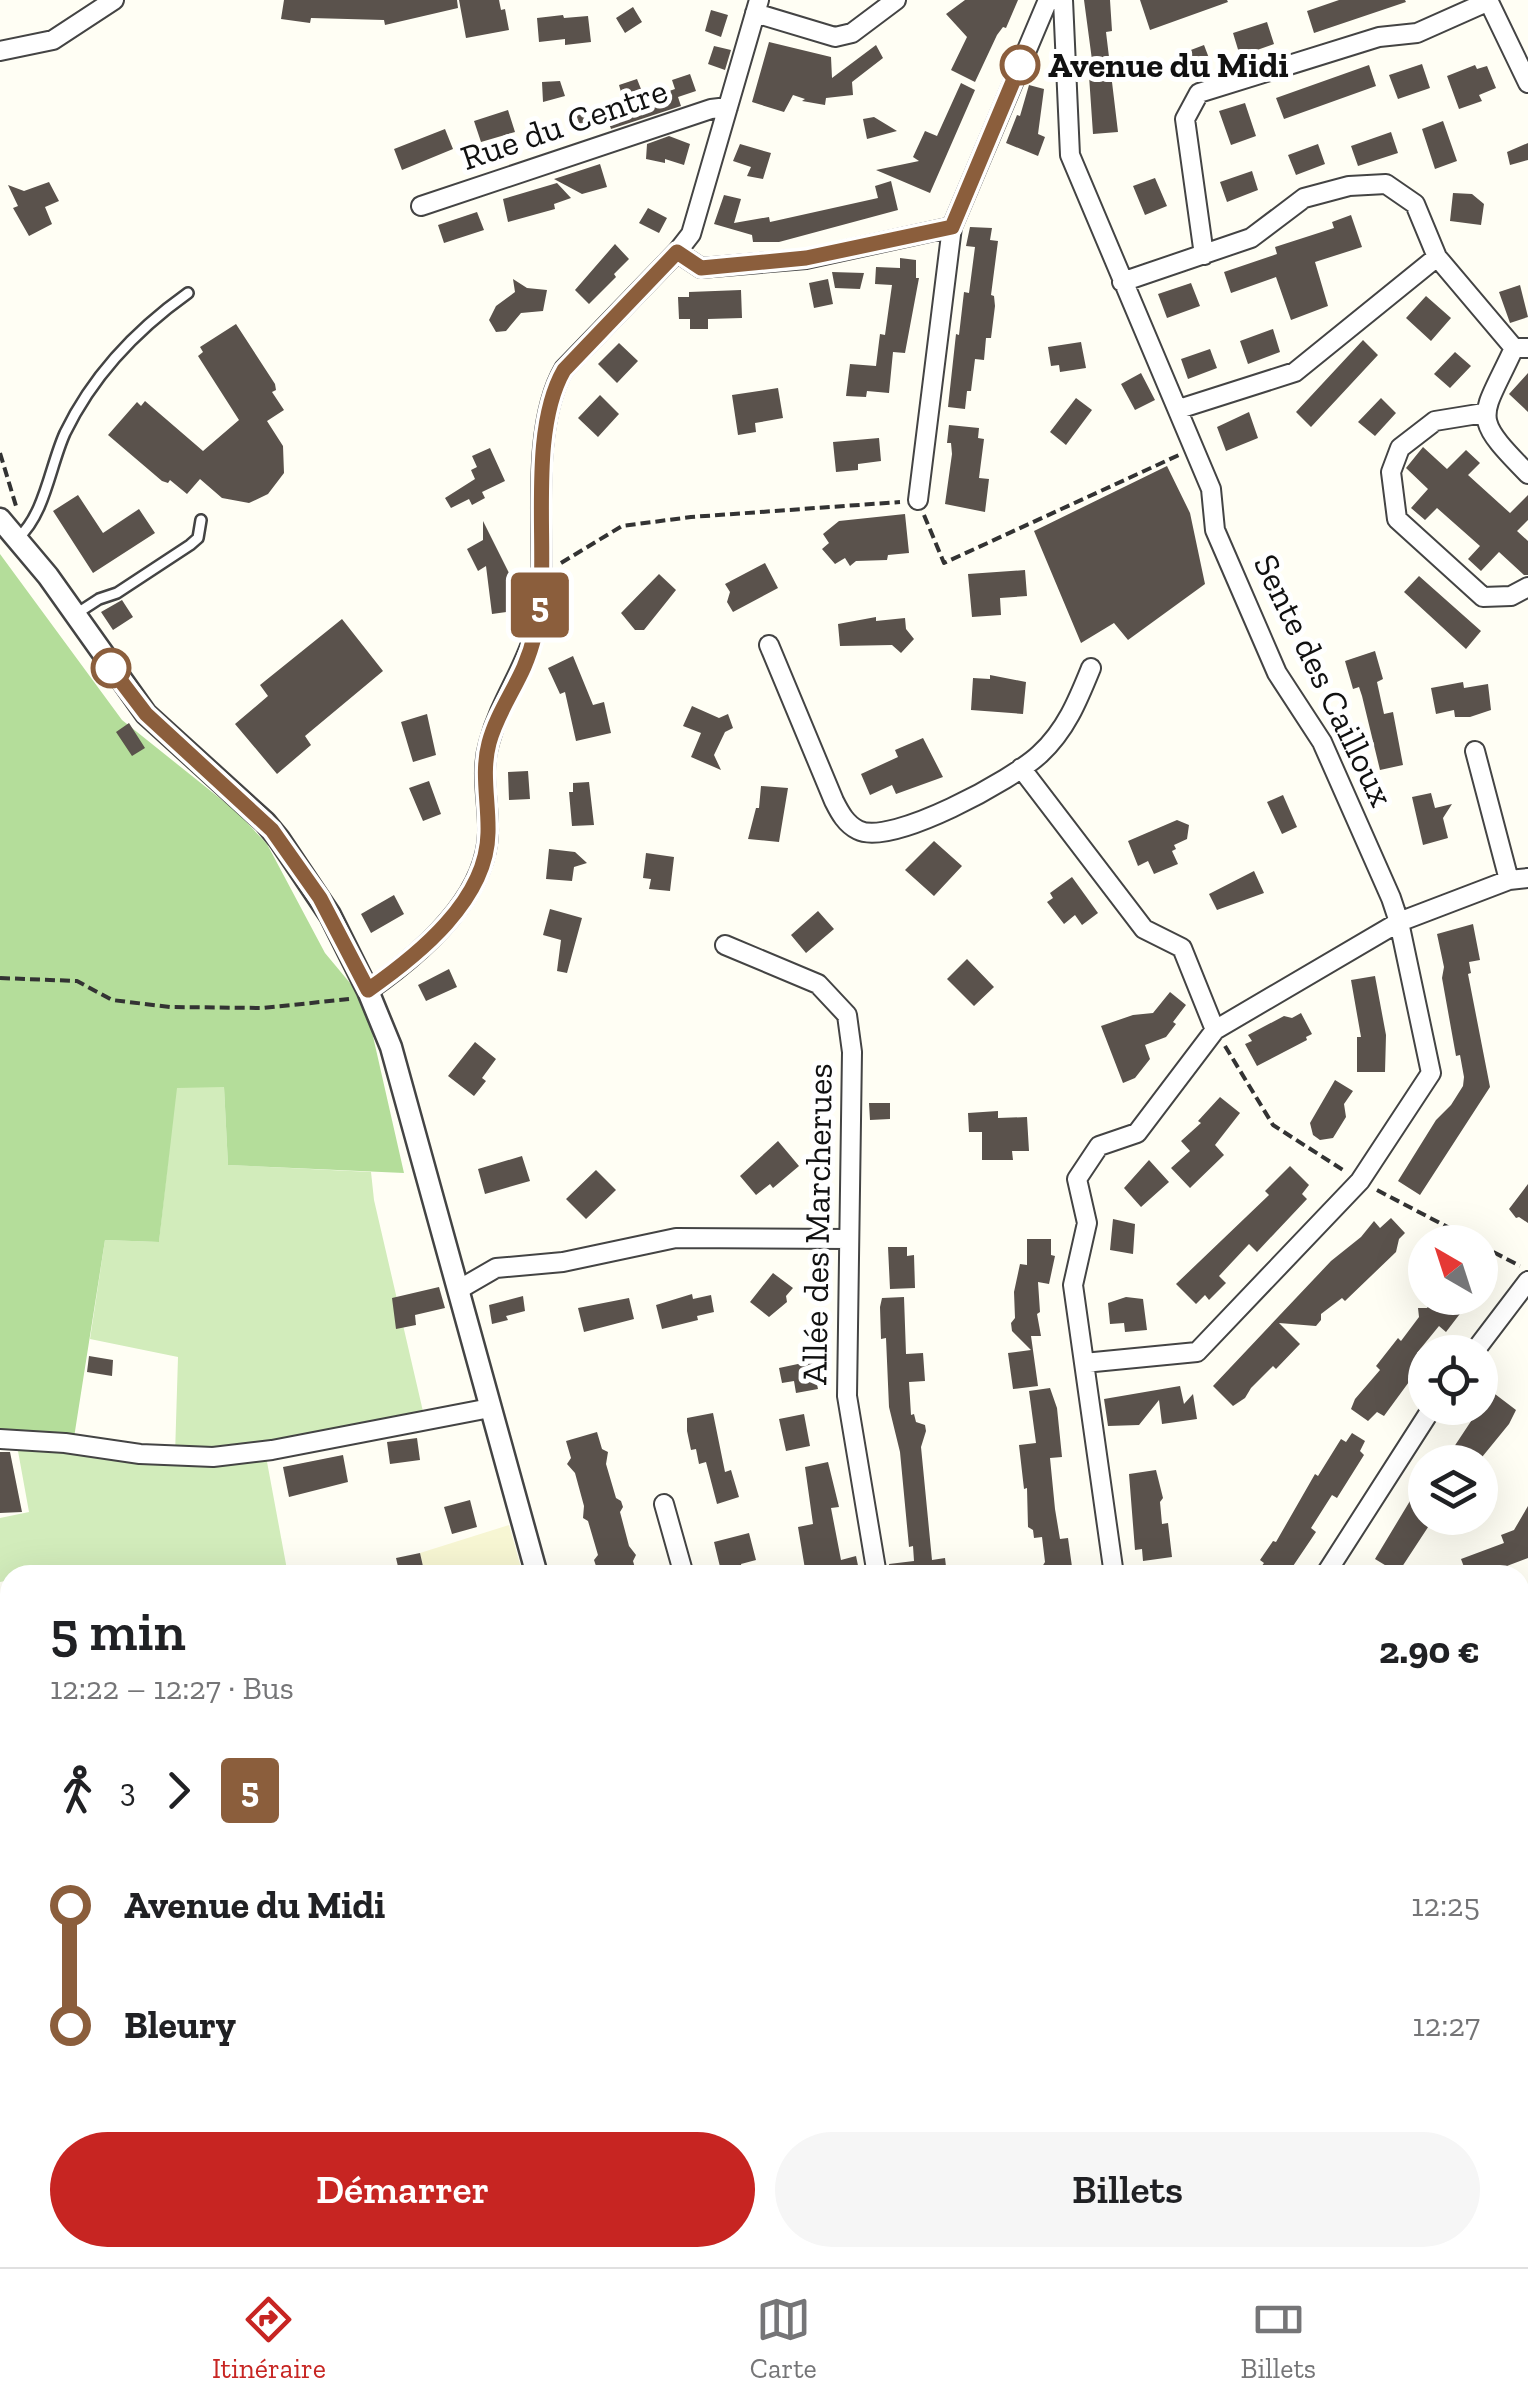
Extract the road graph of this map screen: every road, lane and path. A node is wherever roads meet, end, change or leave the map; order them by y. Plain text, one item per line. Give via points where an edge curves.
1 (896, 0) edge
2 (1048, 0) edge
3 (1063, 0) edge
4 (1489, 1) edge
5 (107, 2) edge
6 (757, 6) edge
7 (0, 50) edge
8 (1528, 83) edge
9 (728, 107) junction
10 (421, 206) dead end
11 (952, 227) junction
12 (677, 252) junction
13 (1204, 254) junction
14 (1437, 257) junction
15 (1122, 282) junction
16 (188, 293) dead end
17 (1521, 348) edge
18 (1179, 409) junction
19 (1484, 414) junction
20 (1193, 449) junction
21 (0, 453) edge
22 (1528, 474) edge
23 (918, 500) junction
24 (201, 520) dead end
25 (8, 532) edge
26 (576, 552) dead end
27 (1528, 587) edge
28 (73, 617) junction
29 (769, 645) dead end
30 (1090, 668) dead end
31 (1475, 752) dead end
32 (1021, 768) junction
33 (1519, 879) edge
34 (1400, 922) junction
35 (725, 945) dead end
36 (0, 978) edge
37 (368, 990) junction
38 (1215, 1030) junction
39 (1360, 1182) junction
40 (1442, 1225) edge
41 (848, 1239) junction
42 (1498, 1254) edge
43 (1528, 1270) edge
44 (1528, 1281) edge
45 (458, 1290) junction
46 (1487, 1335) edge
47 (1084, 1363) junction
48 (490, 1408) junction
49 (1421, 1425) edge
50 (0, 1439) edge
51 (664, 1504) dead end
52 (534, 1565) edge
53 (681, 1565) edge
54 (875, 1565) edge
55 (1113, 1565) edge
56 (1330, 1565) edge

1 - 6 street via 835,38
2 - 11 street
3 - 15 street via 1070,155
4 - 8 street
4 - 13 street via 1418,33 1379,37 1199,92 1185,119
5 - 7 street via 52,40
6 - 9 street
9 - 10 street, Rue du Centre
9 - 12 street via 691,234
11 - 12 street via 806,258 701,268
11 - 23 street
12 - 37 street via 553,388 544,433 538,623 490,740 483,862 466,902 448,923
13 - 14 street via 1251,238 1304,198 1386,184 1415,204
13 - 15 street
14 - 17 street
14 - 18 street via 1295,372
15 - 18 street
16 - 25 lane via 128,343 81,402 30,526
17 - 19 street
18 - 20 street, Sente des Cailloux
19 - 22 street via 1490,435
19 - 27 street via 1435,421 1400,448 1391,472 1397,520 1482,597 1511,596
20 - 23 path via 944,563
20 - 34 street, Sente des Cailloux via 1213,498 1215,530 1277,673 1322,742
21 - 25 path via 19,515
23 - 26 path via 622,526
24 - 28 lane via 190,546
25 - 28 street
25 - 28 street via 48,576
28 - 37 street via 146,714 265,822
29 - 32 street via 834,801 860,832 876,834 943,812
30 - 32 street via 1072,716
31 - 33 street
32 - 38 street via 1144,928 1182,948
33 - 34 street
34 - 38 street
34 - 39 street, Sente des Cailloux via 1431,1073
35 - 41 street, Allée des Marcherues via 818,984 847,1015
36 - 37 path via 77,981 112,1000 170,1007 342,1002
37 - 45 street via 391,1047
38 - 39 path via 1273,1125
38 - 47 street via 1138,1133 1099,1146 1077,1179 1087,1223 1074,1285
39 - 40 path
39 - 47 street, Sente des Cailloux via 1197,1352
41 - 45 street via 676,1238 496,1268
41 - 54 street, Allée des Marcherues via 846,1396
42 - 43 path
44 - 46 street
45 - 48 street
47 - 55 street
48 - 50 street via 213,1457
48 - 52 street
49 - 56 street
51 - 53 street

